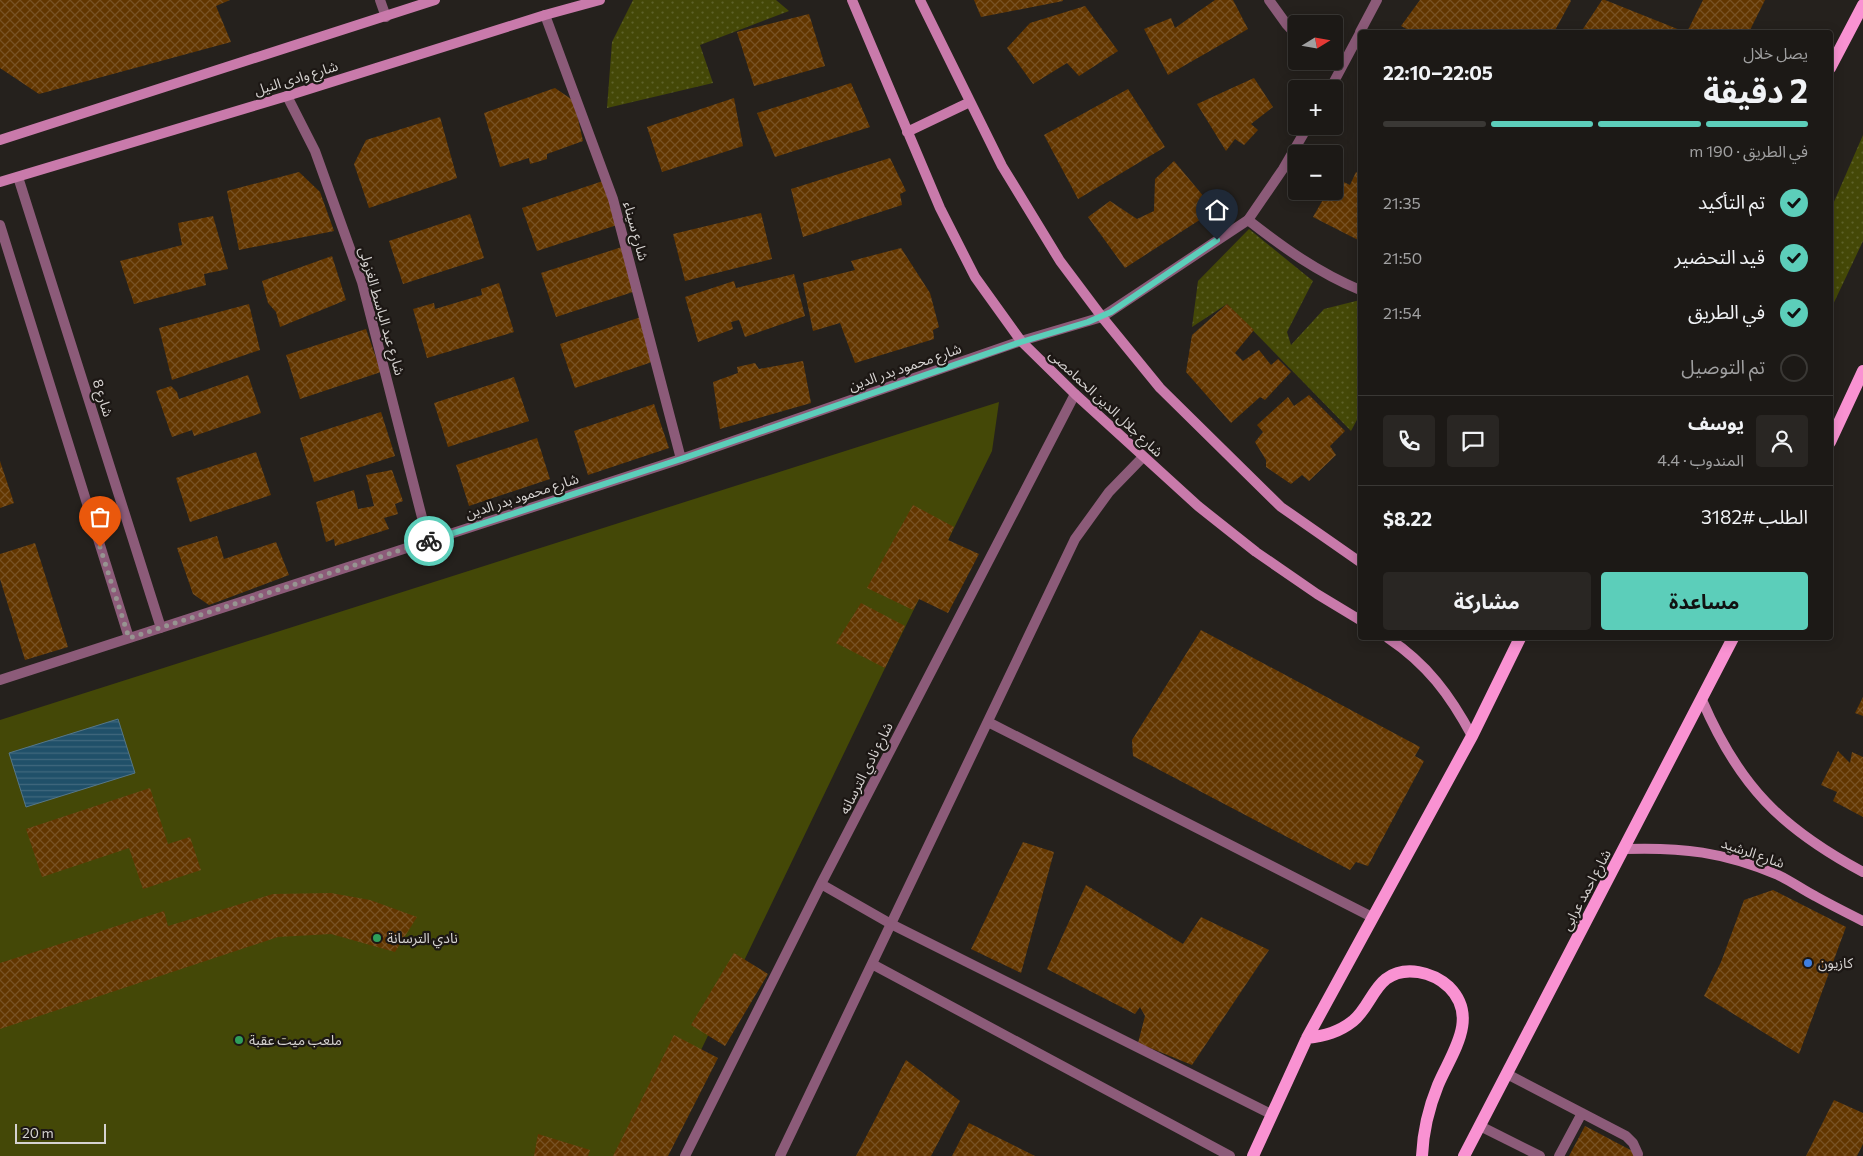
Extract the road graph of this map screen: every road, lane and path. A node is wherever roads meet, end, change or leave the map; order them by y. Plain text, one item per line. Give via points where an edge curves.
1 (380, 0) edge
2 (435, 0) edge
3 (600, 0) edge
4 (852, 0) edge
5 (920, 0) edge
6 (1269, 0) edge
7 (1377, 0) edge
8 (1863, 5) edge
9 (545, 15) junction
10 (386, 17) junction
11 (1288, 26) edge
12 (1362, 30) edge
13 (1358, 36) edge
14 (1343, 57) edge
15 (1833, 62) edge
16 (287, 96) junction
17 (970, 102) junction
18 (907, 132) junction
19 (1303, 135) edge
20 (0, 140) edge
21 (18, 177) junction
22 (0, 182) edge
23 (1248, 220) junction
24 (0, 225) edge
25 (1358, 289) edge
26 (1102, 317) junction
27 (1021, 342) junction
28 (1863, 371) edge
29 (1074, 394) junction
30 (1833, 431) edge
31 (1143, 457) junction
32 (681, 459) junction
33 (428, 542) junction
34 (1358, 561) edge
35 (1358, 619) edge
36 (161, 628) junction
37 (129, 638) junction
38 (1391, 640) edge
39 (1519, 640) edge
40 (1732, 640) edge
41 (0, 680) edge
42 (1702, 700) junction
43 (988, 722) junction
44 (1472, 736) junction
45 (1624, 849) junction
46 (1863, 872) edge
47 (822, 884) junction
48 (1372, 917) junction
49 (1863, 921) edge
50 (891, 924) junction
51 (872, 964) junction
52 (1307, 1038) junction
53 (1507, 1074) junction
54 (1582, 1113) junction
55 (1271, 1114) junction
56 (1480, 1126) junction
57 (1638, 1154) dead end
58 (685, 1156) edge
59 (780, 1156) edge
60 (1230, 1156) edge
61 (1253, 1156) edge
62 (1422, 1156) edge
63 (1464, 1156) edge
64 (1540, 1156) edge
65 (1559, 1156) edge

1 - 10 street
2 - 10 main road
3 - 9 main road, شارع وادى النيل
4 - 18 main road, شارع جلال الدين الحمامصى
5 - 17 main road
6 - 11 street
7 - 12 street
8 - 15 main road
9 - 16 main road, شارع وادى النيل
9 - 32 street, شارع سيناء via 613,199
10 - 20 main road
13 - 14 street
16 - 21 main road, شارع وادى النيل
16 - 33 street, شارع عبد الباسط الغزولى via 315,151 362,282
17 - 18 main road
17 - 26 main road via 1002,166 1055,253
18 - 27 main road, شارع جلال الدين الحمامصى via 975,277
19 - 23 street
21 - 22 main road, شارع وادى النيل
21 - 36 street, شارع 8
23 - 25 street via 1296,257
23 - 26 street, شارع محمود بدر الدين
24 - 37 street
26 - 27 street, شارع محمود بدر الدين
26 - 34 main road via 1160,388 1281,507
27 - 29 main road, شارع جلال الدين الحمامصى
27 - 32 street, شارع محمود بدر الدين
28 - 30 main road
29 - 31 main road, شارع جلال الدين الحمامصى
29 - 47 street, شارع نادي الترسانه
31 - 35 main road, شارع جلال الدين الحمامصى via 1256,552
31 - 43 street via 1109,492 1075,539
32 - 33 street, شارع محمود بدر الدين
33 - 36 street, شارع محمود بدر الدين
36 - 37 street, شارع محمود بدر الدين
37 - 41 street, شارع محمود بدر الدين
38 - 44 main road via 1418,660 1434,677 1449,695
39 - 44 main road
40 - 42 main road, شارع احمد عرابى
42 - 45 main road, شارع احمد عرابى
42 - 46 main road via 1716,733 1755,791 1806,838
43 - 48 street
43 - 50 street
44 - 48 main road
45 - 49 main road, شارع الرشيد via 1704,852 1743,861 1780,876
45 - 53 main road, شارع احمد عرابى
47 - 50 street
47 - 58 street, شارع نادي الترسانه
48 - 52 main road
50 - 51 street
50 - 55 street
51 - 59 street
51 - 60 street
52 - 55 main road
52 - 62 main road via 1341,1030 1355,1020 1386,979 1399,973 1429,974 1453,991 1463,1020 1461,1035 1438,1086 1428,1118
53 - 54 street
53 - 56 main road, شارع احمد عرابى
54 - 57 street via 1626,1136
54 - 65 street
55 - 61 main road
56 - 63 main road, شارع احمد عرابى
56 - 64 street

